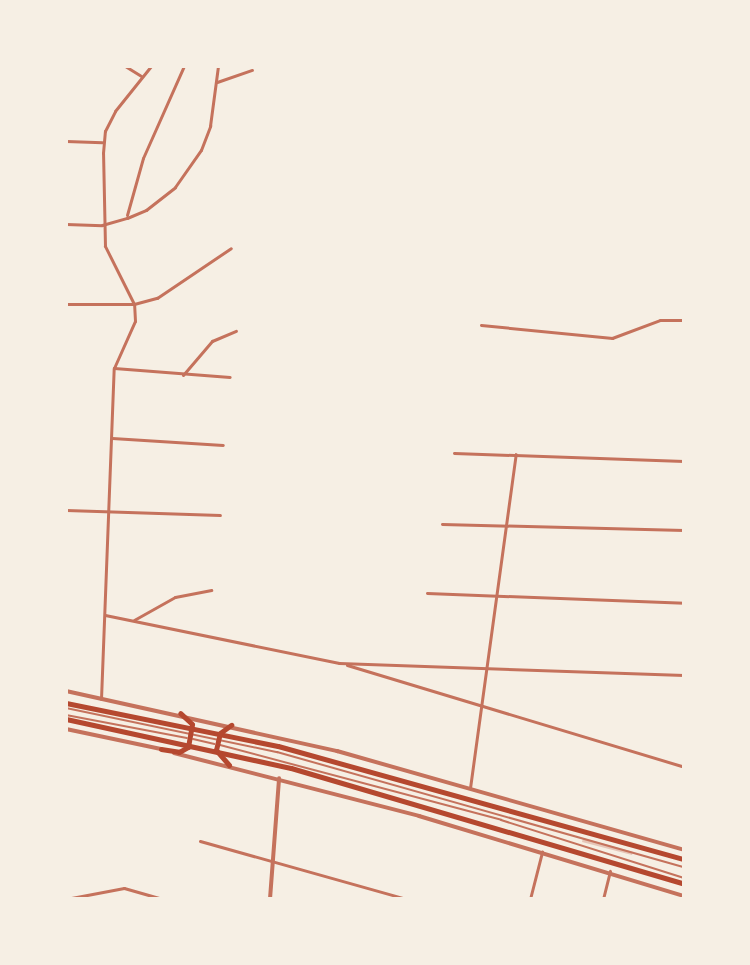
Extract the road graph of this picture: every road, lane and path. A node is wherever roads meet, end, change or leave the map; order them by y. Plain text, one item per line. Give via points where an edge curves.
1 (125, 66) edge
2 (151, 66) edge
3 (184, 66) edge
4 (218, 66) edge
5 (252, 70) dead end
6 (141, 76) junction
7 (217, 82) junction
8 (66, 141) edge
9 (104, 142) junction
10 (127, 218) junction
11 (66, 224) edge
12 (102, 225) junction
13 (231, 248) dead end
14 (66, 304) edge
15 (134, 304) junction
16 (684, 320) edge
17 (481, 325) dead end
18 (236, 331) dead end
19 (114, 368) junction
20 (183, 375) junction
21 (230, 377) dead end
22 (112, 438) junction
23 (223, 445) dead end
24 (454, 453) dead end
25 (516, 454) junction
26 (684, 461) edge
27 (66, 510) edge
28 (109, 511) junction
29 (220, 515) dead end
30 (442, 524) dead end
31 (508, 524) junction
32 (684, 530) edge
33 (211, 590) dead end
34 (427, 593) dead end
35 (498, 595) junction
36 (684, 603) edge
37 (105, 615) junction
38 (134, 620) junction
39 (339, 663) junction
40 (486, 671) junction
41 (684, 675) edge
42 (66, 691) edge
43 (101, 699) junction
44 (66, 705) edge
45 (481, 706) junction
46 (180, 713) junction
47 (66, 717) edge
48 (231, 725) junction
49 (66, 729) edge
50 (191, 736) junction
51 (218, 742) junction
52 (161, 749) junction
53 (229, 765) junction
54 (684, 767) edge
55 (279, 778) junction
56 (470, 788) junction
57 (200, 841) dead end
58 (684, 850) edge
59 (542, 852) junction
60 (684, 859) edge
61 (273, 860) junction
62 (684, 867) edge
63 (610, 871) junction
64 (684, 881) edge
65 (147, 896) edge
66 (684, 896) edge
67 (66, 899) edge
68 (162, 899) edge
69 (270, 899) edge
70 (406, 899) edge
71 (530, 899) edge
72 (603, 899) edge

1 - 6 street
2 - 6 street
3 - 10 street via 143,158
4 - 7 street
5 - 7 street
6 - 9 street via 115,111
7 - 10 street via 210,126 188,172 154,204
8 - 9 street
9 - 12 street
10 - 12 street
11 - 12 street
12 - 15 street via 111,263
13 - 15 street via 178,288
14 - 15 street
15 - 19 street via 135,321
16 - 17 street via 660,320 612,338
18 - 20 street via 212,341
19 - 20 street
19 - 22 street
20 - 21 street
22 - 23 street
22 - 28 street
24 - 25 street
25 - 26 street
25 - 31 street
27 - 28 street
28 - 29 street
28 - 37 street
30 - 31 street
31 - 32 street
31 - 35 street
33 - 38 street via 175,597
34 - 35 street
35 - 36 street
35 - 40 street
37 - 38 street
37 - 43 street
38 - 39 street
39 - 40 street
39 - 45 street
40 - 41 street
40 - 45 street
42 - 43 street
43 - 46 street
44 - 50 main road
45 - 54 street
45 - 56 street
46 - 48 street
46 - 50 main road
47 - 50 main road
48 - 51 main road
48 - 56 street
49 - 52 street
50 - 51 main road
50 - 51 main road
50 - 52 main road via 181,751
51 - 53 main road
51 - 60 main road
51 - 62 lane via 568,831
51 - 64 main road
52 - 53 street
53 - 55 street
55 - 59 street
55 - 61 street
56 - 58 street
57 - 61 street
59 - 63 street
59 - 71 street
61 - 69 street
61 - 70 street
63 - 66 street
63 - 72 street
65 - 67 street via 124,888
65 - 68 street

